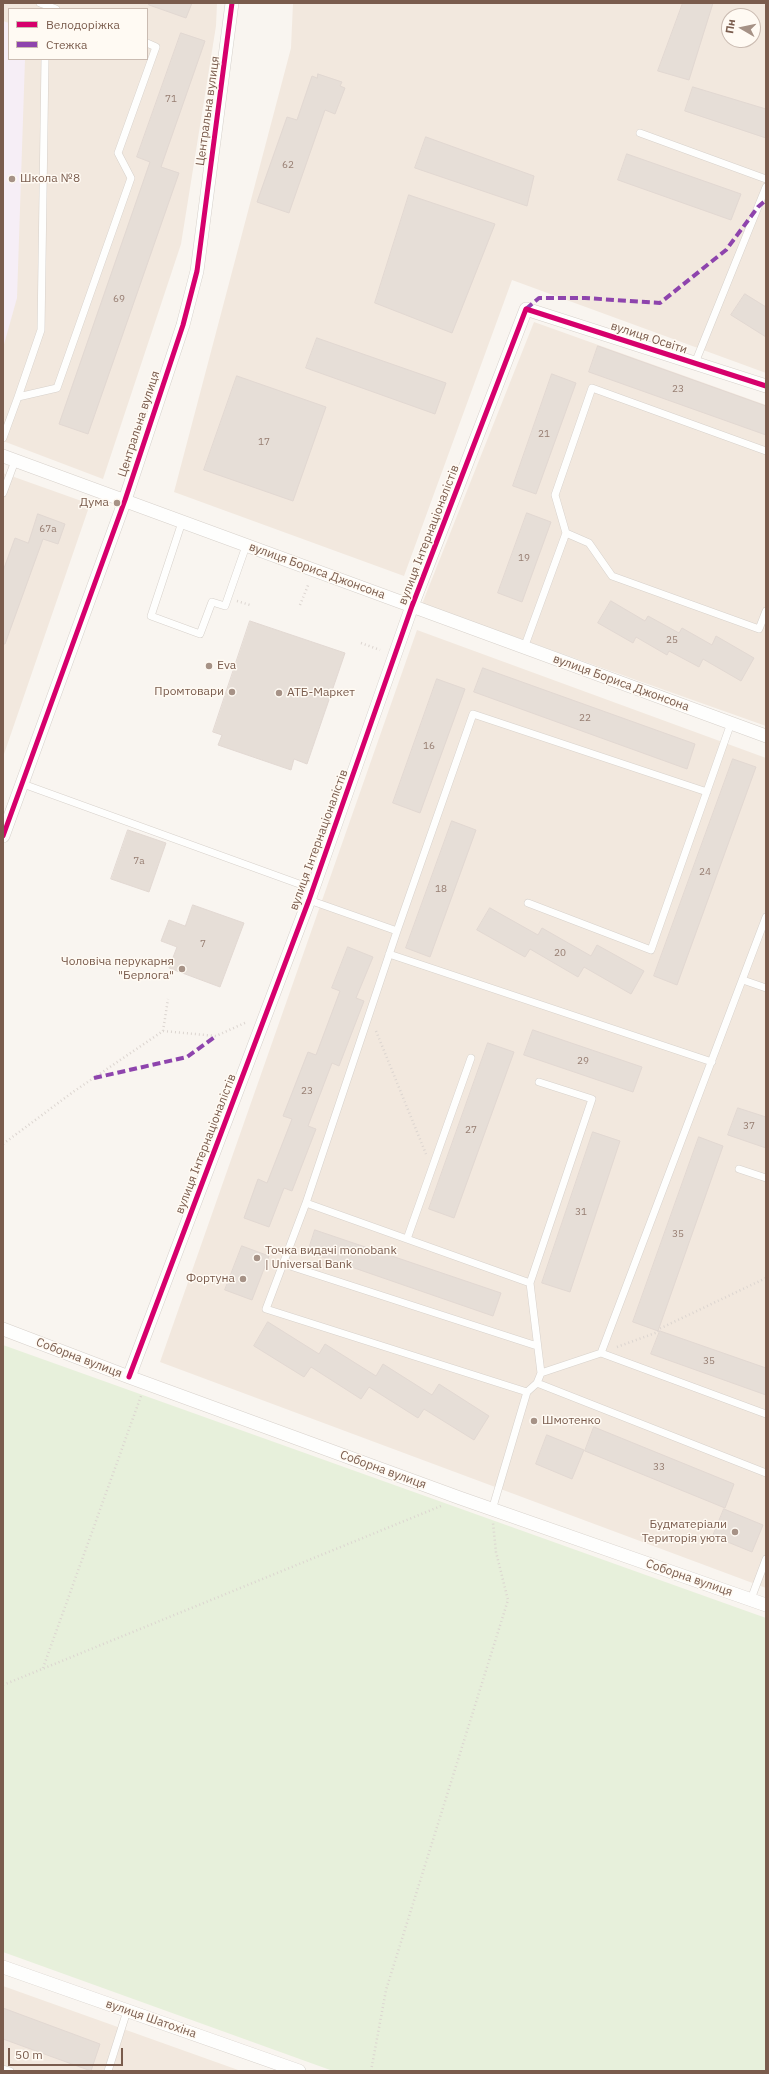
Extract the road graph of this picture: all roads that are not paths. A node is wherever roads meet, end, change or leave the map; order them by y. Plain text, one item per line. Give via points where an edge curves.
1 (232, 3) edge
2 (148, 43) edge
3 (45, 60) edge
4 (640, 133) dead end
5 (766, 179) edge
6 (766, 187) edge
7 (526, 309) joint
8 (695, 364) junction
9 (766, 386) edge
10 (18, 396) junction
11 (3, 438) edge
12 (766, 451) edge
13 (9, 458) edge
14 (3, 493) edge
15 (125, 500) junction
16 (182, 522) junction
17 (566, 533) junction
18 (246, 546) junction
19 (412, 606) junction
20 (766, 611) edge
21 (524, 648) junction
22 (731, 723) junction
23 (766, 736) edge
24 (23, 784) junction
25 (707, 792) junction
26 (3, 836) edge
27 (311, 895) junction
28 (528, 902) dead end
29 (766, 917) edge
30 (397, 931) junction
31 (389, 954) junction
32 (743, 980) junction
33 (766, 988) edge
34 (471, 1058) dead end
35 (712, 1062) junction
36 (539, 1082) dead end
37 (739, 1169) dead end
38 (766, 1178) edge
39 (306, 1203) junction
40 (408, 1239) junction
41 (284, 1264) junction
42 (530, 1284) junction
43 (3, 1329) edge
44 (537, 1346) junction
45 (601, 1353) junction
46 (541, 1373) junction
47 (128, 1377) junction
48 (537, 1383) junction
49 (527, 1392) junction
50 (766, 1414) edge
51 (766, 1473) edge
52 (492, 1510) junction
53 (766, 1559) edge
54 (751, 1599) junction
55 (766, 1605) edge
56 (3, 1967) edge
57 (127, 2011) junction
58 (3, 2069) edge
59 (10, 2071) edge
60 (108, 2071) edge
61 (299, 2071) edge

1 - 15 street, Центральна вулиця via 197,271 183,325
2 - 10 lane via 156,47 118,153 131,178 57,388
3 - 10 lane via 41,330
4 - 5 lane
6 - 8 lane
7 - 8 street, вулиця Освіти
7 - 19 street, вулиця Інтернаціоналістів
8 - 9 street, вулиця Освіти
10 - 11 lane
12 - 17 lane via 592,388 555,495
13 - 14 lane
13 - 15 street, вулиця Бориса Джонсона
15 - 16 street, вулиця Бориса Джонсона
15 - 24 street, Центральна вулиця
16 - 18 street, вулиця Бориса Джонсона
16 - 18 lane via 151,616 200,634 212,602 225,606
17 - 20 lane via 589,543 612,576 759,629
17 - 21 lane
18 - 19 street, вулиця Бориса Джонсона
19 - 21 street, вулиця Бориса Джонсона
19 - 27 street, вулиця Інтернаціоналістів
21 - 22 street, вулиця Бориса Джонсона
22 - 23 street, вулиця Бориса Джонсона
22 - 25 lane
24 - 26 street, Центральна вулиця
24 - 27 lane
25 - 28 lane via 651,950
25 - 30 lane via 473,714
27 - 30 lane
27 - 47 street, вулиця Інтернаціоналістів
29 - 32 lane
30 - 31 lane
31 - 35 lane
31 - 39 lane
32 - 33 lane
32 - 35 lane
34 - 40 lane
35 - 45 lane
36 - 42 lane via 592,1099
37 - 38 lane
39 - 40 lane
39 - 41 lane
40 - 42 lane
41 - 44 lane
41 - 49 lane via 266,1309
42 - 44 lane
43 - 47 street, Соборна вулиця
44 - 46 lane
45 - 46 lane
45 - 50 lane
46 - 48 lane
47 - 52 street, Соборна вулиця
48 - 49 lane
48 - 51 lane
49 - 52 lane
52 - 54 street, Соборна вулиця
53 - 54 lane
54 - 55 street, Соборна вулиця
56 - 57 street, вулиця Шатохіна
57 - 60 lane
57 - 61 street, вулиця Шатохіна
58 - 59 lane

